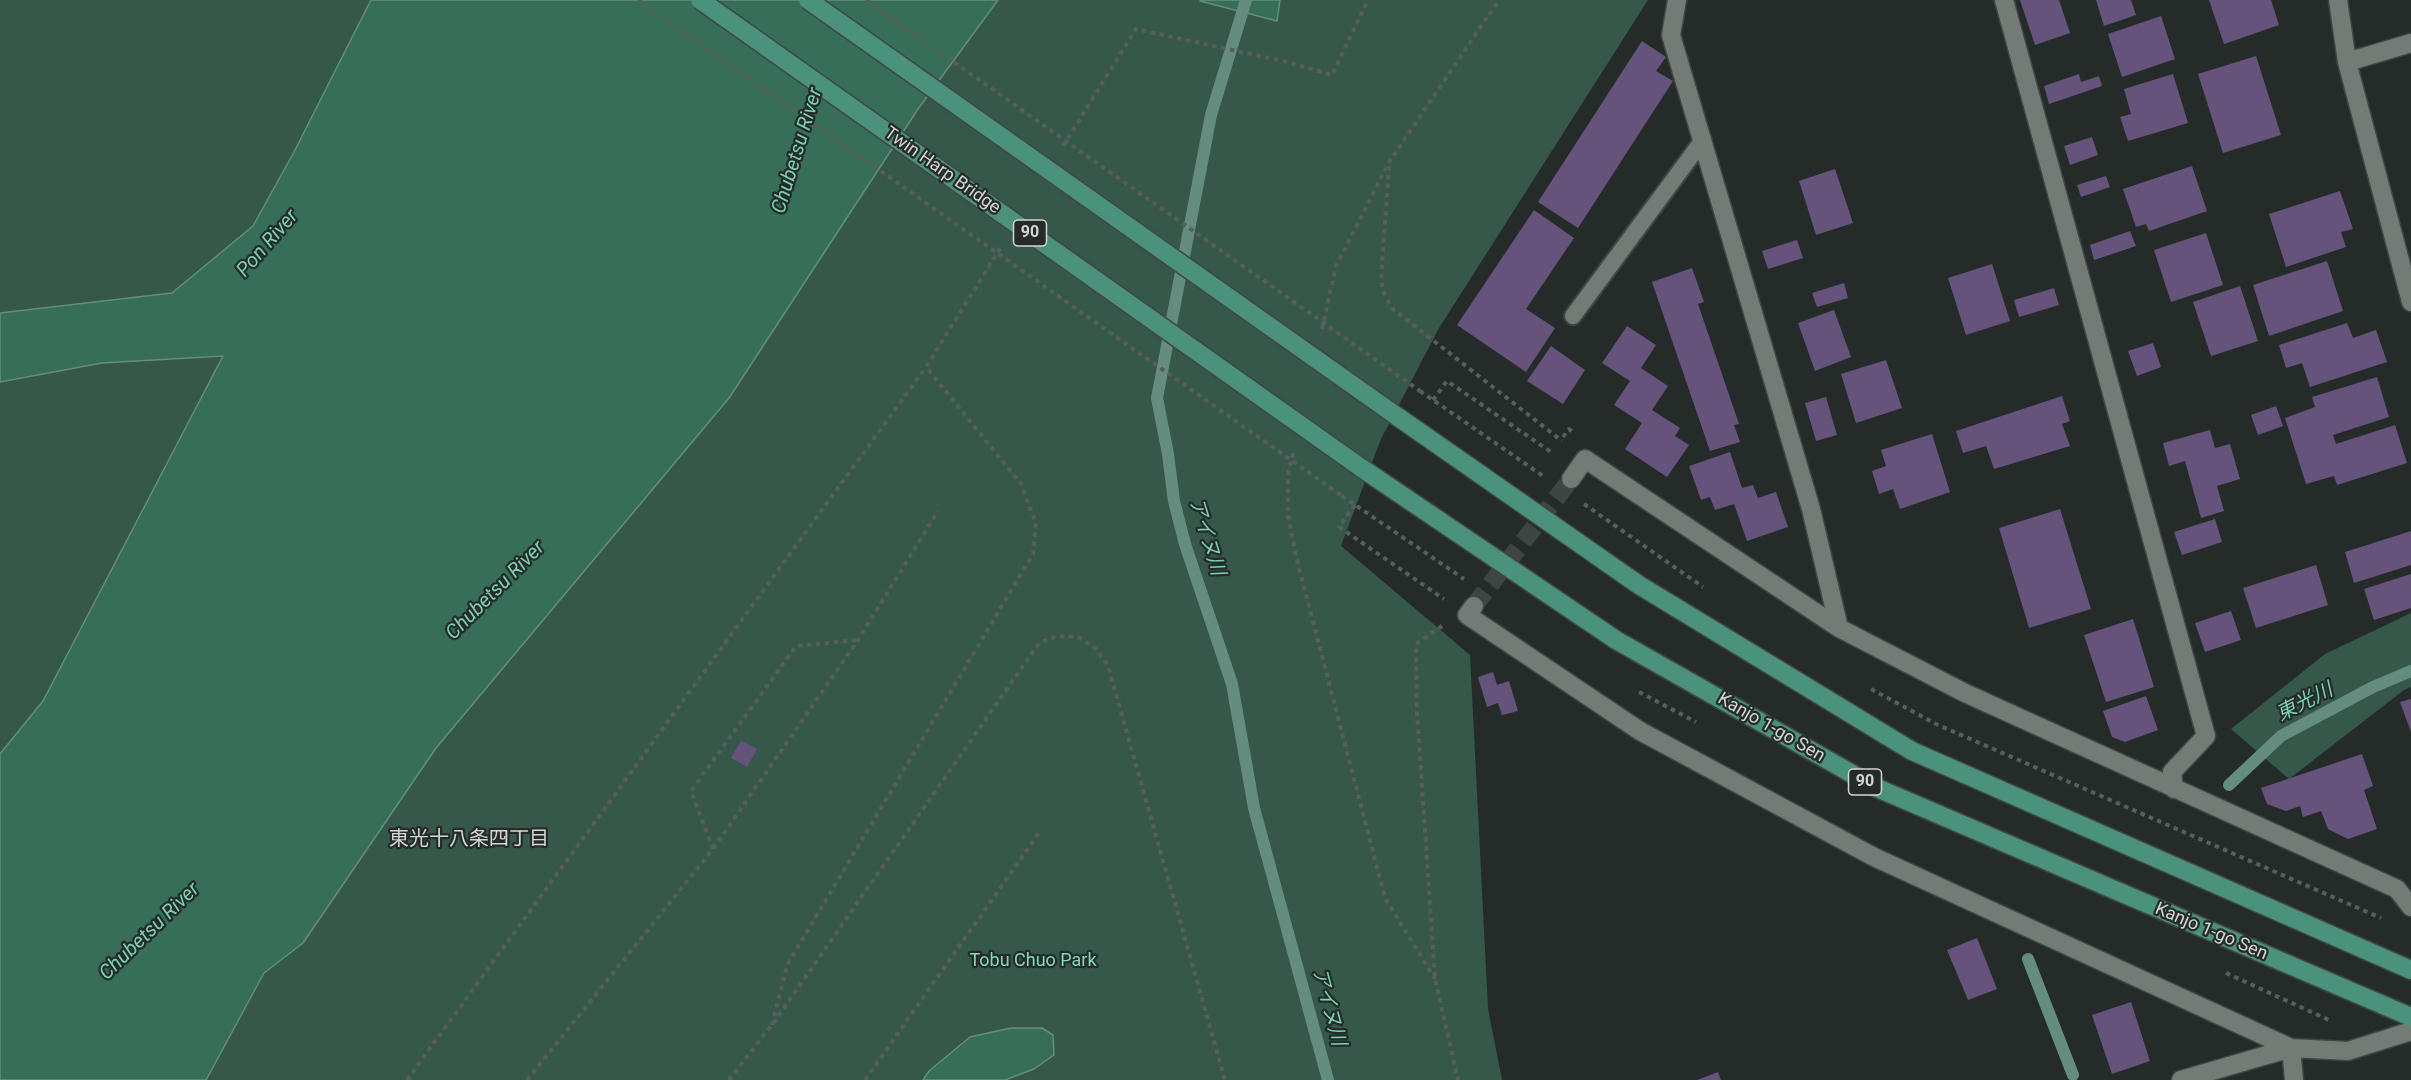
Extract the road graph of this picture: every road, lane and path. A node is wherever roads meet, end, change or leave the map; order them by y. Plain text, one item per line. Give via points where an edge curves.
1 (638, 0) edge
2 (700, 0) edge
3 (808, 0) edge
4 (866, 0) edge
5 (1368, 0) edge
6 (1499, 0) edge
7 (1677, 0) edge
8 (2004, 0) edge
9 (2338, 0) edge
10 (2411, 43) edge
11 (2347, 62) junction
12 (1703, 140) junction
13 (1062, 148) dead end
14 (1389, 162) junction
15 (1006, 238) dead end
16 (2411, 302) edge
17 (1573, 316) dead end
18 (1320, 336) dead end
19 (926, 367) junction
20 (1420, 390) dead end
21 (1433, 400) dead end
22 (1293, 452) dead end
23 (1551, 452) dead end
24 (1585, 459) junction
25 (1360, 466) joint
26 (1571, 479) tunnel mouth
27 (1342, 496) dead end
28 (1355, 504) dead end
29 (938, 511) dead end
30 (1449, 602) dead end
31 (1471, 610) dead end
32 (1839, 628) junction
33 (858, 640) junction
34 (1416, 644) dead end
35 (2174, 789) junction
36 (1039, 833) dead end
37 (713, 849) junction
38 (2411, 907) edge
39 (2411, 970) edge
40 (1435, 979) junction
41 (2411, 1017) edge
42 (772, 1025) junction
43 (2411, 1031) edge
44 (2292, 1048) junction
45 (407, 1080) edge
46 (526, 1080) edge
47 (729, 1080) edge
48 (865, 1080) edge
49 (1225, 1080) edge
50 (1458, 1080) edge
51 (2181, 1080) edge
52 (2294, 1080) edge

1 - 27 path, bridge
2 - 25 main road, Twin Harp Bridge / 90, bridge
3 - 39 main road, bridge via 1639,585 1912,752
4 - 20 path, bridge
5 - 13 path via 1332,75 1136,29
6 - 14 path
7 - 12 street via 1671,35
8 - 35 street via 2206,736 2172,772
9 - 11 street
10 - 11 street
11 - 16 street
12 - 17 lane
12 - 32 street via 1811,509
14 - 18 path via 1336,266
14 - 24 path via 1381,280 1393,309
15 - 19 path
19 - 42 path via 1021,484 1036,523 1033,554 788,964
19 - 45 path
21 - 23 path via 1447,381
22 - 40 path via 1288,475 1288,515 1296,556 1384,898
24 - 26 street
24 - 32 street
25 - 41 main road, Kanjo 1-go Sen / 90 via 1616,640 1877,788
28 - 30 path via 1339,527
29 - 33 path
31 - 44 street via 1640,731 1874,857
32 - 35 street via 1965,693
33 - 37 path
33 - 37 path via 796,646 691,791
34 - 40 path
35 - 38 street via 2397,889
36 - 48 path
37 - 46 path
40 - 50 path
42 - 47 path
42 - 49 path via 1039,643 1057,636 1078,637 1096,649 1108,666
43 - 44 street via 2348,1051
44 - 51 street
44 - 52 street

